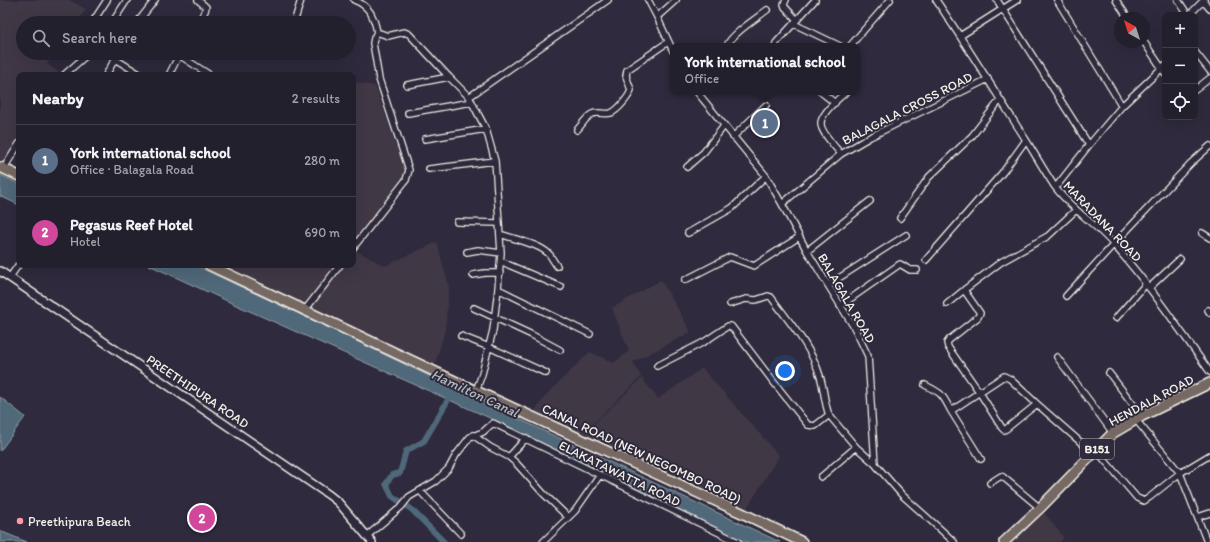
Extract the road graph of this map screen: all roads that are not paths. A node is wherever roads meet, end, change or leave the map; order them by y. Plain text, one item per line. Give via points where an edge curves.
1 (107, 0) edge
2 (127, 0) edge
3 (155, 0) edge
4 (198, 0) edge
5 (301, 0) edge
6 (354, 0) edge
7 (608, 0) edge
8 (648, 0) edge
9 (676, 0) edge
10 (786, 0) edge
11 (815, 0) edge
12 (890, 0) edge
13 (936, 0) edge
14 (997, 0) edge
15 (1016, 0) edge
16 (1057, 0) edge
17 (1116, 0) edge
18 (1178, 0) edge
19 (1204, 0) edge
20 (1002, 9) junction
21 (1210, 9) edge
22 (767, 10) dead end
23 (1124, 12) edge
24 (1186, 12) edge
25 (1191, 12) edge
26 (97, 16) edge
27 (117, 16) edge
28 (142, 16) edge
29 (203, 16) edge
30 (296, 16) edge
31 (657, 17) junction
32 (796, 22) junction
33 (377, 32) junction
34 (960, 36) junction
35 (668, 42) junction
36 (728, 43) edge
37 (776, 43) edge
38 (834, 43) edge
39 (853, 43) edge
40 (670, 46) edge
41 (1148, 48) edge
42 (1198, 56) edge
43 (81, 60) edge
44 (115, 60) edge
45 (122, 60) edge
46 (176, 60) edge
47 (188, 60) edge
48 (1162, 66) edge
49 (1162, 71) edge
50 (1210, 71) edge
51 (67, 72) edge
52 (108, 72) edge
53 (137, 72) edge
54 (170, 72) edge
55 (206, 72) edge
56 (449, 77) junction
57 (1210, 78) edge
58 (988, 79) junction
59 (407, 85) dead end
60 (1198, 88) edge
61 (699, 95) edge
62 (825, 95) edge
63 (843, 95) edge
64 (470, 99) junction
65 (1000, 100) junction
66 (835, 103) junction
67 (766, 105) dead end
68 (1122, 106) junction
69 (408, 113) dead end
70 (724, 126) junction
71 (486, 129) junction
72 (577, 130) dead end
73 (734, 137) junction
74 (424, 139) dead end
75 (1026, 140) junction
76 (1089, 145) junction
77 (1210, 146) edge
78 (16, 148) edge
79 (841, 154) junction
80 (494, 161) junction
81 (687, 167) dead end
82 (2, 168) edge
83 (429, 169) dead end
84 (16, 175) edge
85 (766, 176) junction
86 (1056, 188) junction
87 (870, 201) dead end
88 (782, 204) junction
89 (1076, 210) junction
90 (900, 218) dead end
91 (457, 222) dead end
92 (500, 223) junction
93 (688, 233) dead end
94 (1202, 233) dead end
95 (500, 234) junction
96 (906, 235) dead end
97 (799, 237) junction
98 (1210, 238) edge
99 (356, 244) edge
100 (1114, 244) junction
101 (807, 251) junction
102 (467, 252) dead end
103 (501, 253) junction
104 (1180, 258) dead end
105 (926, 260) dead end
106 (501, 261) junction
107 (557, 266) dead end
108 (16, 268) edge
109 (215, 268) edge
110 (338, 268) edge
111 (917, 270) dead end
112 (0, 271) edge
113 (500, 273) junction
114 (473, 275) dead end
115 (10, 277) junction
116 (684, 280) dead end
117 (828, 285) junction
118 (1148, 286) junction
119 (562, 287) dead end
120 (498, 289) junction
121 (964, 290) junction
122 (1066, 296) dead end
123 (730, 304) dead end
124 (947, 304) dead end
125 (840, 306) junction
126 (474, 308) dead end
127 (305, 310) junction
128 (494, 317) junction
129 (1116, 318) dead end
130 (590, 334) dead end
131 (461, 336) dead end
132 (489, 347) junction
133 (560, 350) dead end
134 (1057, 357) dead end
135 (657, 366) dead end
136 (1210, 372) edge
137 (546, 373) dead end
138 (1109, 373) dead end
139 (1210, 383) edge
140 (925, 385) dead end
141 (476, 391) junction
142 (980, 393) junction
143 (1037, 404) junction
144 (951, 411) junction
145 (829, 415) junction
146 (1139, 418) junction
147 (1114, 433) junction
148 (473, 435) junction
149 (526, 438) junction
150 (856, 447) junction
151 (1095, 452) junction
152 (1210, 455) edge
153 (509, 457) junction
154 (981, 459) dead end
155 (875, 464) junction
156 (1180, 473) junction
157 (600, 476) junction
158 (821, 477) dead end
159 (990, 483) dead end
160 (420, 491) junction
161 (1040, 508) junction
162 (1210, 512) edge
163 (568, 517) junction
164 (1198, 517) junction
165 (461, 534) dead end
166 (370, 540) edge
167 (543, 542) edge
168 (738, 542) edge
169 (802, 542) edge
170 (954, 542) edge
171 (1004, 542) edge
172 (1207, 542) edge

1 - 26 street
2 - 27 street
3 - 28 street
4 - 29 street via 206,7
5 - 30 street
6 - 33 street via 370,10
7 - 64 street
8 - 31 street
9 - 31 street
10 - 32 street via 785,7
11 - 32 street
12 - 39 street
13 - 34 street, MARADANA ROAD
14 - 20 street
15 - 20 street
16 - 68 street
17 - 23 street
18 - 24 street
19 - 21 street
19 - 25 street
20 - 34 street
20 - 76 street
22 - 36 street
31 - 35 street
32 - 37 street
32 - 38 street
33 - 56 street via 388,36 404,32 409,34
33 - 99 street via 373,43 379,79 409,170 406,180
34 - 58 street, MARADANA ROAD
35 - 40 street
35 - 72 street via 627,70 626,76 631,90 622,104 611,113 593,114
41 - 48 street
42 - 50 street
43 - 51 street
44 - 52 street
45 - 53 street
46 - 54 street
47 - 55 street
49 - 68 street
56 - 59 street
56 - 64 street
57 - 60 street
58 - 65 street, MARADANA ROAD
58 - 79 street, BALAGALA CROSS ROAD
61 - 70 street, BALAGALA ROAD
62 - 66 street
63 - 66 street
64 - 69 street
64 - 71 street
65 - 75 street, MARADANA ROAD
65 - 90 street via 972,136 929,177
66 - 79 street via 822,117 820,124
67 - 73 street
68 - 76 street
70 - 73 street, BALAGALA ROAD
70 - 81 street via 704,152
71 - 74 street
71 - 80 street
73 - 85 street, BALAGALA ROAD
75 - 86 street, MARADANA ROAD
75 - 105 street via 1003,172
76 - 86 street
77 - 100 street
78 - 82 street
79 - 88 street, BALAGALA CROSS ROAD
80 - 83 street
80 - 92 street
82 - 84 main road
85 - 88 street, BALAGALA ROAD
85 - 93 street via 732,208
86 - 89 street, MARADANA ROAD
87 - 101 street
88 - 97 street, BALAGALA ROAD
89 - 100 street, MARADANA ROAD
89 - 121 street via 1048,236 1001,262
91 - 92 street
92 - 95 street
94 - 98 street
95 - 103 street
95 - 107 street via 527,242 549,255
96 - 117 street
97 - 101 street, BALAGALA ROAD
97 - 116 street via 754,266 730,257
100 - 118 street, MARADANA ROAD
100 - 122 street
101 - 117 street, BALAGALA ROAD
102 - 103 street via 478,250
103 - 106 street
104 - 118 street
106 - 113 street
106 - 119 street
108 - 115 street
109 - 127 main road, CANAL ROAD (NEW NEGOMBO ROAD)
110 - 127 street
111 - 125 street via 910,270 900,264
112 - 115 street, PREETHIPURA ROAD
113 - 114 street
113 - 120 street
115 - 166 street, PREETHIPURA ROAD via 329,495
117 - 125 street, BALAGALA ROAD
118 - 129 street
118 - 136 street, MARADANA ROAD
120 - 128 street
120 - 130 street
121 - 124 street
121 - 142 street via 980,313 947,343
123 - 145 street via 746,299 771,297 809,350 820,376
125 - 155 street, BALAGALA ROAD via 868,356
126 - 128 street
127 - 141 main road, CANAL ROAD (NEW NEGOMBO ROAD)
128 - 132 street
128 - 133 street
131 - 132 street
132 - 137 street
132 - 141 street
134 - 147 street
135 - 145 street via 731,326 808,425 815,426
138 - 146 street
139 - 146 main road, HENDALA ROAD / B151
140 - 144 street via 943,395
141 - 169 main road, CANAL ROAD (NEW NEGOMBO ROAD)
142 - 143 street via 1004,376
142 - 143 street via 1004,430
142 - 144 street
143 - 151 street
144 - 154 street
145 - 150 street
146 - 147 main road, HENDALA ROAD / B151
146 - 156 street
147 - 151 main road, HENDALA ROAD / B151
148 - 149 street, ELAKATAWATTA ROAD via 483,432 493,423
148 - 153 street
148 - 160 street via 449,468 436,481
149 - 153 street
149 - 157 street, ELAKATAWATTA ROAD
150 - 155 street
150 - 158 street
151 - 156 street via 1137,498 1144,501
151 - 161 main road, HENDALA ROAD / B151
152 - 156 street
153 - 163 street
155 - 170 street via 902,495
156 - 164 street
157 - 163 street
157 - 168 street, ELAKATAWATTA ROAD
159 - 161 street via 1001,476
160 - 165 street
160 - 166 street via 409,497
161 - 171 main road, HENDALA ROAD / B151
162 - 164 street
163 - 167 street
164 - 172 street

